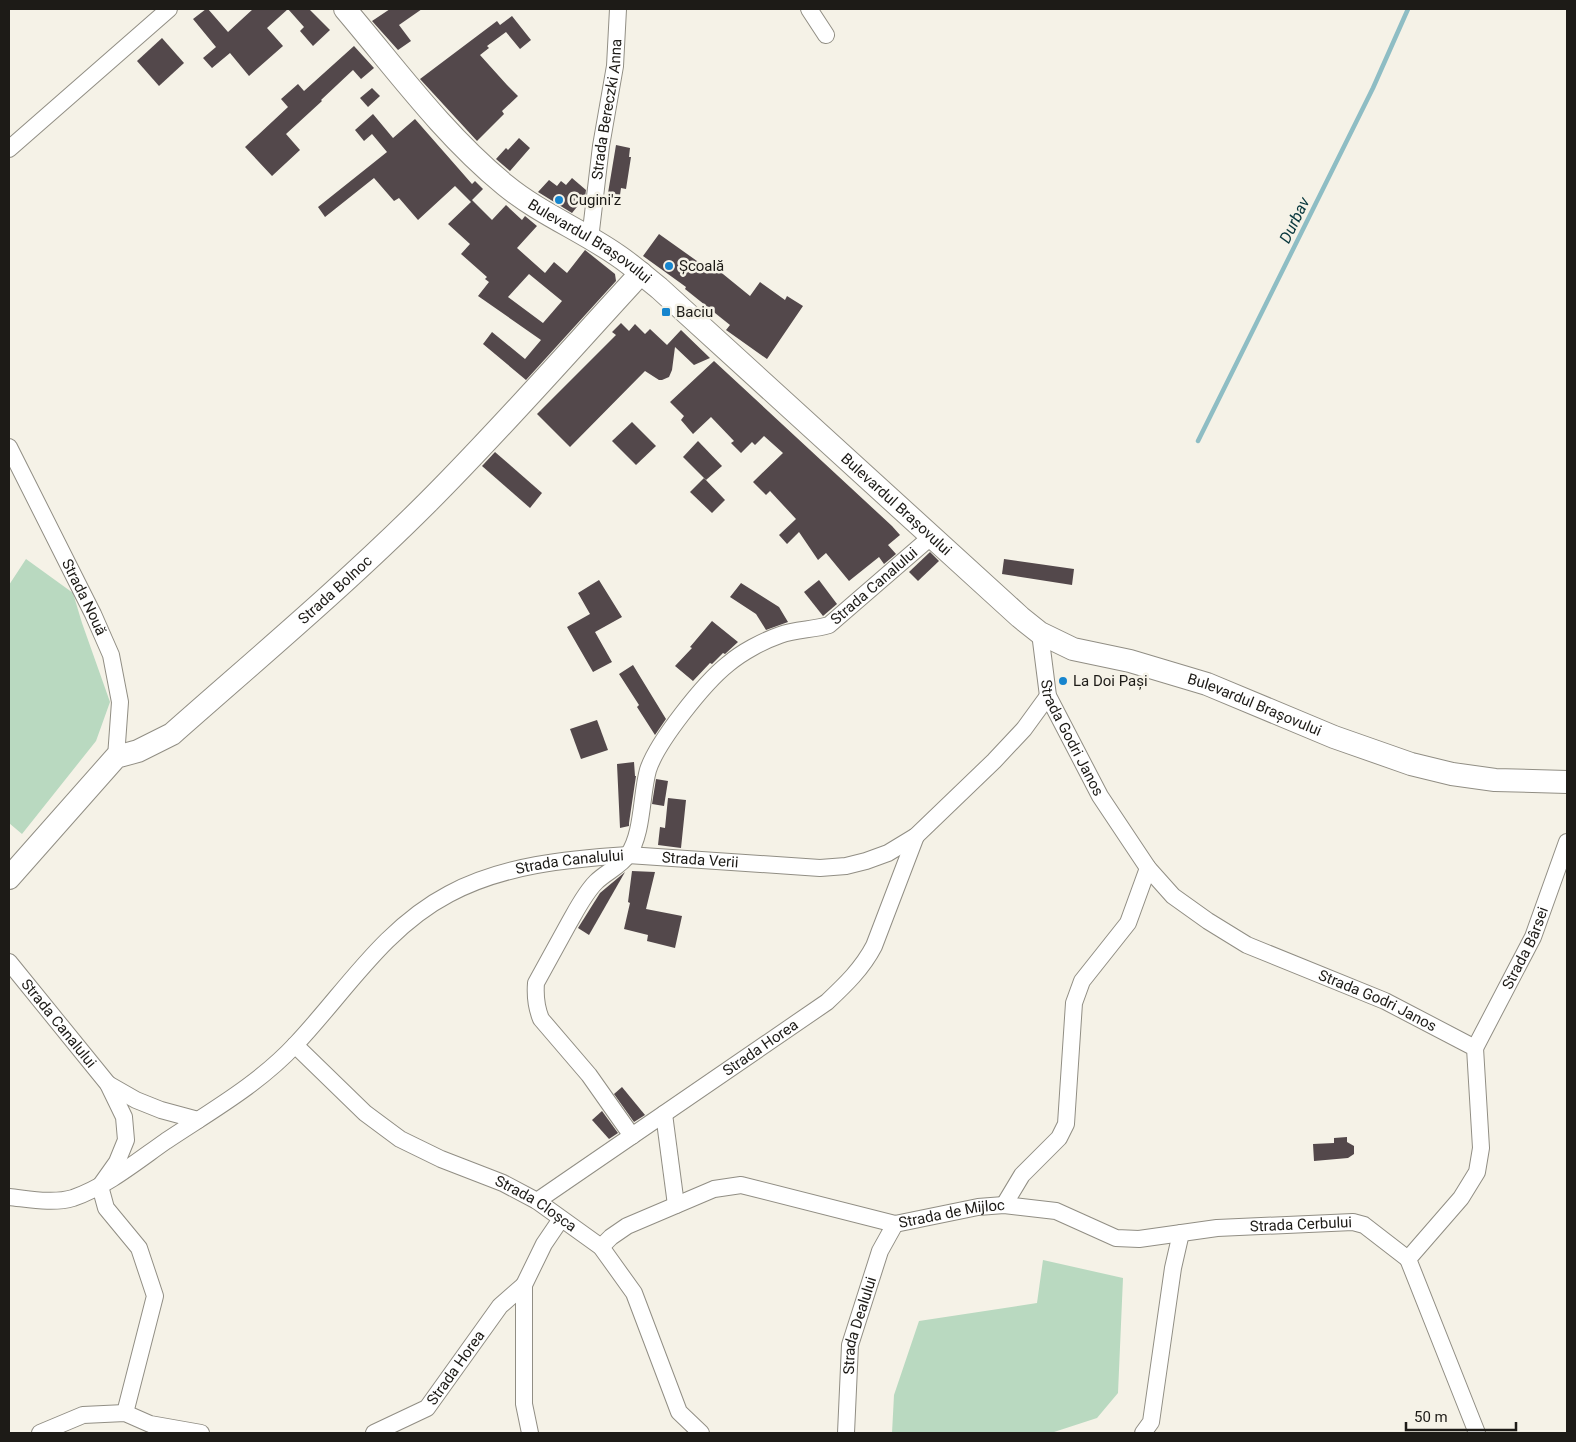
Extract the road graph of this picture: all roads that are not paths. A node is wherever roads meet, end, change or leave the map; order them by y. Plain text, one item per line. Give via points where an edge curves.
1 (170, 9) edge
2 (344, 9) edge
3 (618, 9) edge
4 (809, 9) edge
5 (826, 34) dead end
6 (9, 149) edge
7 (590, 239) junction
8 (641, 273) junction
9 (9, 447) edge
10 (932, 536) junction
11 (1040, 634) junction
12 (1048, 696) junction
13 (116, 757) junction
14 (1567, 782) edge
15 (916, 836) junction
16 (1567, 842) edge
17 (628, 855) junction
18 (1148, 868) junction
19 (9, 878) edge
20 (9, 962) edge
21 (295, 1045) junction
22 (1475, 1048) junction
23 (108, 1084) junction
24 (664, 1114) junction
25 (198, 1120) junction
26 (632, 1136) junction
27 (100, 1186) junction
28 (9, 1197) edge
29 (537, 1201) junction
30 (676, 1205) junction
31 (1004, 1205) junction
32 (561, 1219) junction
33 (894, 1224) junction
34 (1181, 1233) junction
35 (602, 1247) junction
36 (1408, 1259) junction
37 (524, 1285) junction
38 (125, 1412) junction
39 (149, 1429) edge
40 (40, 1433) edge
41 (201, 1433) edge
42 (374, 1433) edge
43 (530, 1433) edge
44 (701, 1433) edge
45 (846, 1433) edge
46 (1143, 1433) edge
47 (1477, 1433) edge

1 - 6 street
2 - 7 main road, Bulevardul Brașovului via 416,96 480,164 532,204
3 - 7 street, Strada Bereczki Anna via 615,66
4 - 5 street
7 - 8 main road, Bulevardul Brașovului
8 - 10 main road, Bulevardul Brașovului
8 - 13 main road, Strada Bolnoc via 476,452 355,572 172,734 138,751
9 - 13 street, Strada Nouă via 111,654 120,702
10 - 11 main road, Bulevardul Brașovului
10 - 17 street, Strada Canalului via 829,624 776,636 741,655 719,672 674,726 654,756 645,782 636,838
11 - 12 street, Strada Godri Janos
11 - 14 main road, Bulevardul Brașovului via 1073,649 1207,684 1411,764 1495,780
12 - 15 street, Strada Verii via 994,762
12 - 18 street, Strada Godri Janos via 1100,796
13 - 19 main road
15 - 17 street, Strada Verii via 888,853 866,861 820,868
15 - 24 street, Strada Horea via 874,946 852,978 827,1002
16 - 22 street, Strada Bârsei via 1533,937
17 - 21 street, Strada Canalului via 532,866 494,874 448,894 410,920 376,951
17 - 26 street via 596,881 584,897 536,983 534,996 541,1019 589,1075
18 - 22 street, Strada Godri Janos via 1173,896 1247,945 1385,1001
18 - 31 street, Strada de Mijloc via 1128,923 1082,981 1074,1003 1066,1124 1059,1138 1022,1175
20 - 23 street, Strada Canalului
21 - 25 street, Strada Canalului via 264,1074
21 - 29 street, Strada Cloșca via 365,1112 400,1139
22 - 36 street via 1481,1148 1477,1172 1461,1198
23 - 25 street, Strada Canalului via 161,1110
23 - 27 street, Strada Canalului via 124,1117 126,1140 117,1162
24 - 26 street, Strada Horea
24 - 30 street
25 - 27 street, Strada Canalului
26 - 29 street, Strada Horea
27 - 28 street, Strada Canalului via 71,1198
27 - 38 street via 106,1208 139,1248 155,1296
29 - 32 street, Strada Cloșca
30 - 33 street, Strada de Mijloc via 714,1189 741,1185
30 - 35 street, Strada de Mijloc via 627,1226
31 - 33 street, Strada de Mijloc
31 - 34 street, Strada Cerbului via 1056,1211 1116,1238 1139,1239
32 - 35 street, Strada Cloșca
32 - 37 street via 544,1244
33 - 45 street, Strada Dealului via 880,1251 850,1345
34 - 36 street, Strada Cerbului via 1217,1228 1353,1222 1364,1225
34 - 46 street via 1151,1422
35 - 44 street, Strada Cloșca via 634,1293 678,1412
36 - 47 street
37 - 42 street, Strada Horea via 500,1306 426,1408
37 - 43 street via 524,1404
38 - 39 street
38 - 40 street via 83,1415
39 - 41 street

